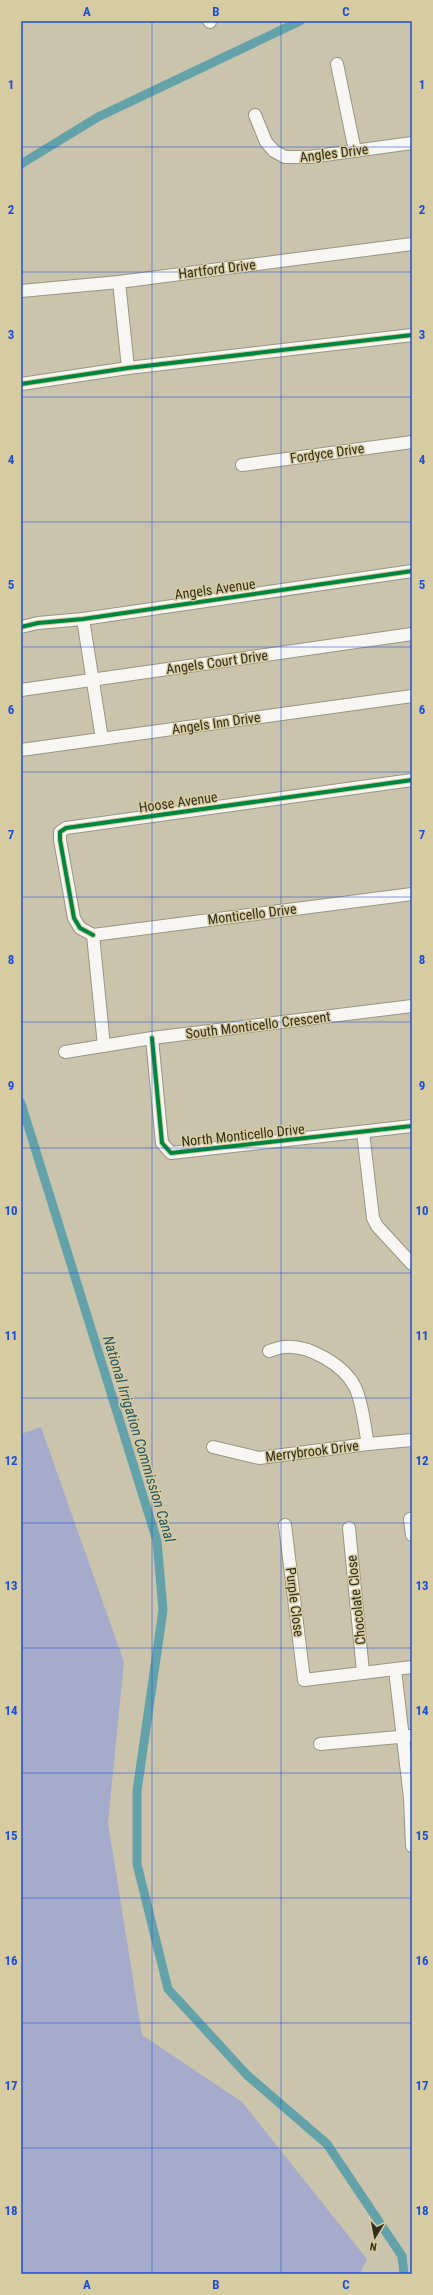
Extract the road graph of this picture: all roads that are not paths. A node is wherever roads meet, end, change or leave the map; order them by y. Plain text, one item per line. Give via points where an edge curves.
1 (337, 64) dead end
2 (255, 115) dead end
3 (412, 143) edge
4 (355, 151) junction
5 (412, 244) edge
6 (119, 282) junction
7 (21, 291) edge
8 (412, 335) edge
9 (128, 368) junction
10 (21, 384) edge
11 (412, 442) edge
12 (242, 465) dead end
13 (412, 571) edge
14 (83, 619) junction
15 (21, 627) edge
16 (412, 634) edge
17 (93, 680) junction
18 (21, 690) edge
19 (412, 696) edge
20 (102, 739) junction
21 (21, 750) edge
22 (412, 780) edge
23 (412, 894) edge
24 (93, 935) junction
25 (412, 1006) edge
26 (152, 1038) junction
27 (104, 1046) junction
28 (65, 1052) dead end
29 (412, 1126) edge
30 (363, 1132) junction
31 (407, 1251) edge
32 (412, 1264) edge
33 (269, 1351) dead end
34 (412, 1440) edge
35 (368, 1444) junction
36 (213, 1447) dead end
37 (410, 1519) dead end
38 (285, 1525) dead end
39 (348, 1528) dead end
40 (412, 1535) edge
41 (412, 1667) edge
42 (395, 1670) junction
43 (364, 1672) junction
44 (408, 1736) edge
45 (320, 1744) dead end
46 (411, 1798) edge
47 (412, 1846) edge

1 - 4 street
2 - 4 street, Angles Drive via 266,142 274,151 285,156 297,158
3 - 4 street, Angles Drive
5 - 6 street, Hartford Drive
6 - 7 street, Hartford Drive
6 - 9 street
8 - 9 street
9 - 10 street
11 - 12 street, Fordyce Drive
13 - 14 street, Angels Avenue
14 - 15 street, Angels Avenue
14 - 17 street
16 - 17 street, Angels Court Drive
17 - 18 street, Angels Court Drive
17 - 20 street
19 - 20 street, Angels Inn Drive
20 - 21 street, Angels Inn Drive
22 - 24 street, Hoose Avenue via 66,828 60,832 60,840 74,918 80,928
23 - 24 street, Monticello Drive
24 - 27 street
25 - 26 street, South Monticello Crescent
26 - 27 street, South Monticello Crescent
26 - 30 street, North Monticello Drive via 162,1143 171,1153
27 - 28 street, South Monticello Crescent
29 - 30 street, North Monticello Drive
30 - 31 street via 373,1218 377,1226
31 - 32 street
33 - 35 street via 284,1347 303,1348 325,1357 338,1367 355,1386
34 - 35 street, Merrybrook Drive
35 - 36 street, Merrybrook Drive via 259,1458
37 - 40 street
38 - 43 street, Purple Close via 304,1680
39 - 43 street, Chocolate Close
41 - 42 street
42 - 43 street
42 - 44 street
44 - 45 street
44 - 46 street
46 - 47 street

